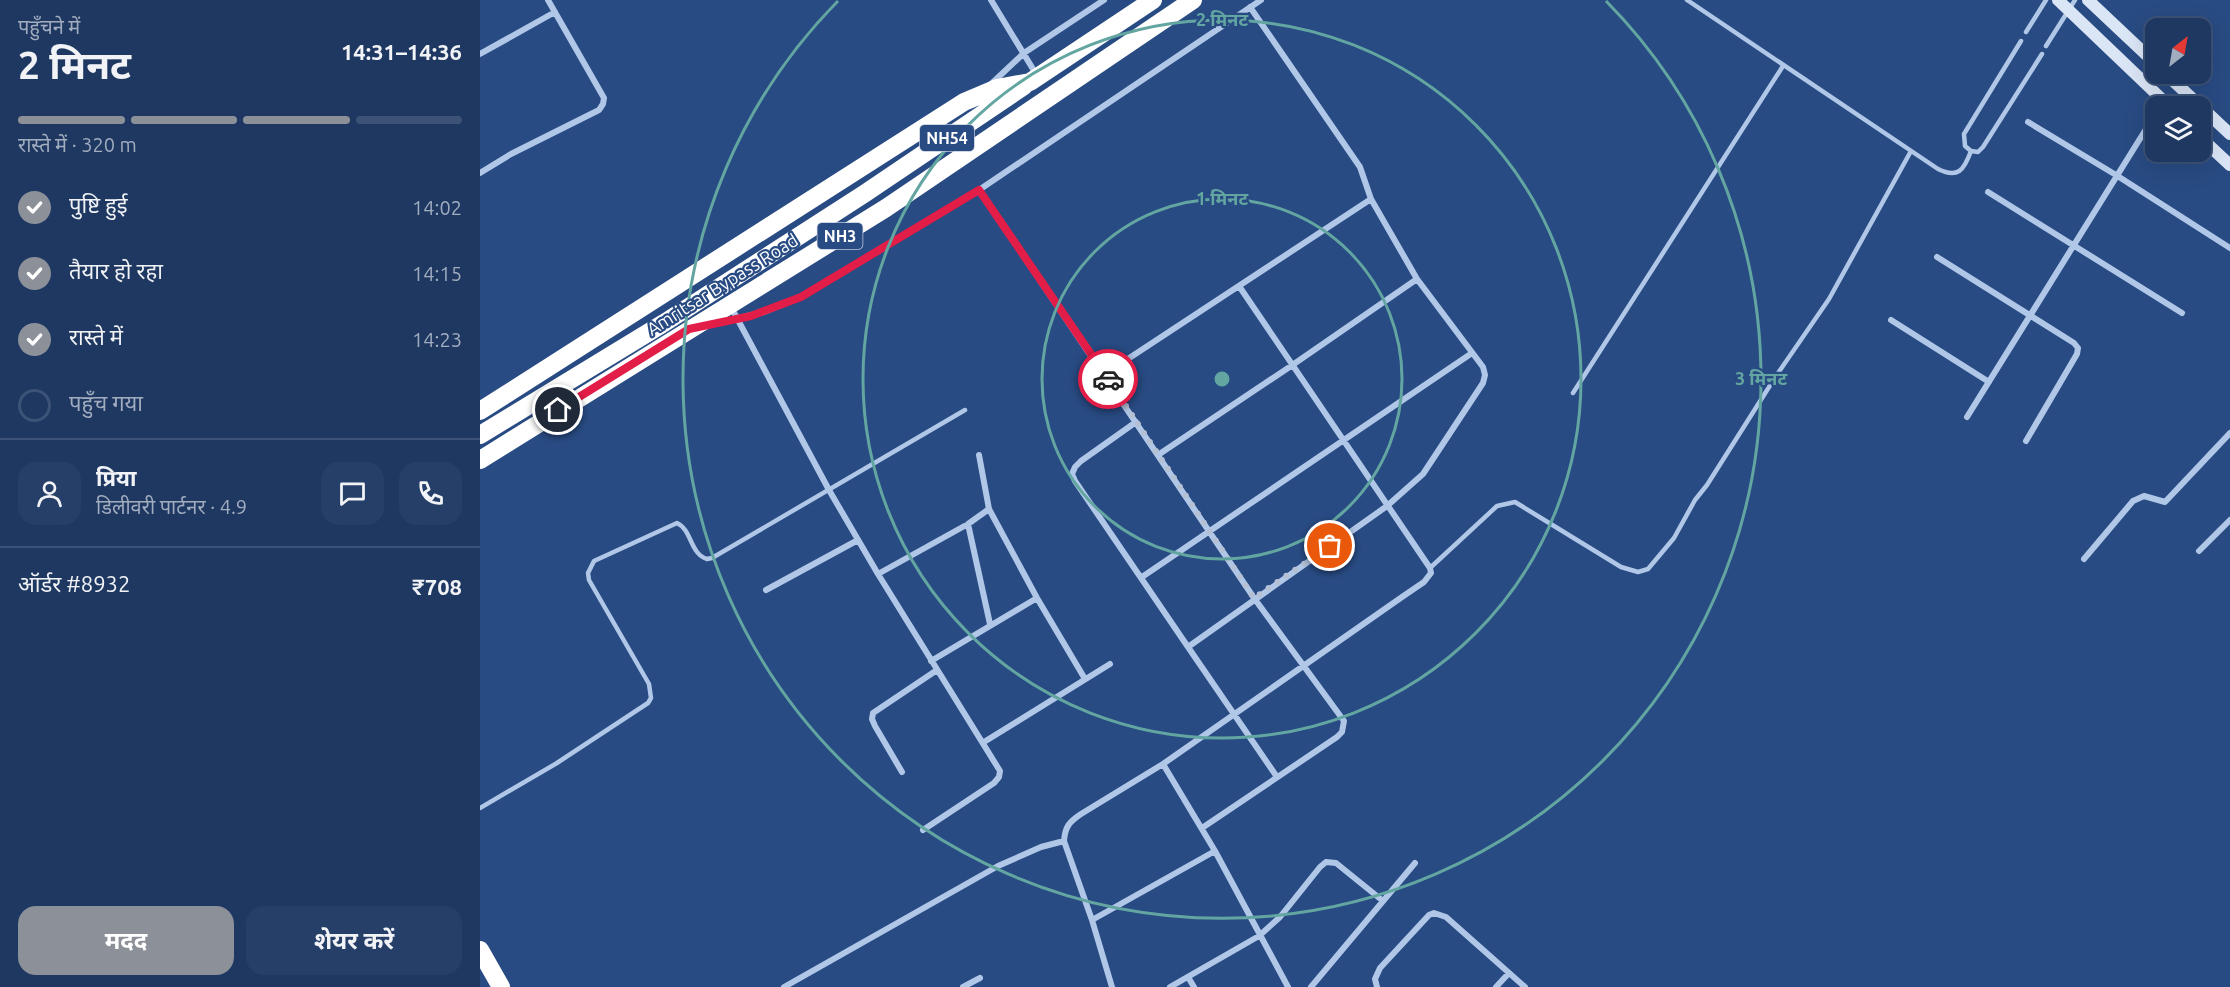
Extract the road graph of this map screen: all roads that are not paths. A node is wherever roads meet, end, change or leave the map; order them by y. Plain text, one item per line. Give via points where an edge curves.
1 (548, 0) edge
2 (991, 0) edge
3 (1104, 0) edge
4 (1153, 0) edge
5 (1193, 0) edge
6 (1261, 0) edge
7 (1687, 0) edge
8 (2046, 0) edge
9 (2058, 0) edge
10 (2088, 0) edge
11 (2072, 5) edge
12 (1250, 7) junction
13 (555, 12) junction
14 (2026, 32) dead end
15 (2021, 41) dead end
16 (2046, 46) dead end
17 (1024, 53) junction
18 (480, 54) edge
19 (2042, 54) dead end
20 (2145, 54) edge
21 (1783, 66) junction
22 (1034, 80) junction
23 (2177, 84) edge
24 (981, 93) junction
25 (2156, 96) edge
26 (2028, 122) dead end
27 (2145, 130) edge
28 (2230, 134) edge
29 (2211, 147) edge
30 (1911, 151) junction
31 (1971, 151) junction
32 (2230, 165) edge
33 (480, 173) edge
34 (2116, 175) junction
35 (979, 190) junction
36 (1988, 192) dead end
37 (1371, 199) junction
38 (2074, 244) junction
39 (2230, 248) edge
40 (1936, 257) dead end
41 (1417, 279) junction
42 (1239, 286) junction
43 (733, 312) junction
44 (2182, 313) dead end
45 (2030, 316) junction
46 (1891, 320) dead end
47 (1472, 353) junction
48 (1291, 366) junction
49 (1105, 374) junction
50 (1989, 382) junction
51 (1573, 393) dead end
52 (964, 410) dead end
53 (480, 411) edge
54 (1967, 417) dead end
55 (1136, 422) junction
56 (2230, 433) edge
57 (480, 435) edge
58 (1342, 440) junction
59 (2026, 441) dead end
60 (979, 455) dead end
61 (1158, 455) junction
62 (480, 460) edge
63 (830, 490) junction
64 (1387, 506) junction
65 (989, 509) junction
66 (2230, 520) edge
67 (968, 524) junction
68 (1209, 531) junction
69 (858, 540) junction
70 (2199, 551) dead end
71 (2084, 559) dead end
72 (1430, 568) junction
73 (878, 574) junction
74 (1142, 577) junction
75 (766, 590) dead end
76 (1037, 598) junction
77 (1254, 598) junction
78 (990, 624) junction
79 (1188, 647) junction
80 (931, 661) junction
81 (1110, 664) dead end
82 (1304, 667) junction
83 (937, 669) junction
84 (1085, 679) junction
85 (1234, 716) junction
86 (984, 742) junction
87 (1163, 764) junction
88 (902, 772) dead end
89 (1277, 777) junction
90 (480, 808) edge
91 (1202, 828) junction
92 (923, 830) dead end
93 (1064, 842) junction
94 (1215, 851) junction
95 (1414, 863) dead end
96 (1383, 901) junction
97 (1092, 920) junction
98 (1259, 936) junction
99 (480, 950) edge
100 (1509, 973) junction
101 (1188, 977) junction
102 (980, 978) dead end
103 (501, 987) edge
104 (784, 987) edge
105 (963, 987) edge
106 (1112, 987) edge
107 (1170, 987) edge
108 (1194, 987) edge
109 (1288, 987) edge
110 (1311, 987) edge
111 (1377, 987) edge
112 (1496, 987) edge
113 (1525, 987) edge

1 - 13 street
2 - 17 street
3 - 17 street
4 - 22 highway, Amritsar Bypass Road / NH54
5 - 43 highway, Amritsar Bypass Road / NH3
6 - 12 street
7 - 21 lane
8 - 14 lane
9 - 11 street
10 - 20 street
11 - 16 lane
11 - 25 street
12 - 35 street
12 - 37 street via 1360,167
13 - 18 street
13 - 33 street via 604,98 603,104 599,110
15 - 31 lane via 1964,134 1965,146
17 - 22 street
17 - 24 street
19 - 31 lane via 1983,147
21 - 30 lane
21 - 51 lane
22 - 24 highway, Amritsar Bypass Road
22 - 57 highway, NH54 via 664,323
23 - 28 street
24 - 53 highway, Amritsar Bypass Road
26 - 34 street
27 - 34 street
29 - 32 street
30 - 31 lane via 1948,174 1955,174 1963,168
30 - 72 lane via 1829,299 1695,500 1674,538 1648,569 1638,572 1621,567 1515,502 1497,506
34 - 38 street
34 - 39 street
35 - 43 street via 801,297 764,312
35 - 49 street
36 - 38 street
37 - 41 street
37 - 42 street
38 - 44 street
38 - 45 street
40 - 45 street
41 - 47 street
41 - 48 street
42 - 48 street
42 - 49 street
43 - 62 highway, Amritsar Bypass Road / NH3 via 689,329
43 - 63 street
45 - 50 street
45 - 59 street via 2078,348
46 - 50 street
47 - 58 street
47 - 64 street via 1483,367 1483,383 1423,474
48 - 58 street
48 - 61 street
49 - 55 street
50 - 54 street
52 - 63 lane
55 - 61 street
55 - 74 street via 1081,461 1072,474
56 - 71 street via 2165,502 2144,496 2133,501
58 - 64 street
58 - 68 street
60 - 65 street
61 - 68 street
63 - 69 street
63 - 90 lane via 706,559 677,523 594,561 589,580 649,684 651,698 557,763
64 - 72 street
64 - 77 street
65 - 67 street
65 - 76 street
66 - 70 street
67 - 73 street
67 - 78 street
68 - 74 street
68 - 77 street
69 - 73 street
69 - 75 street
72 - 82 street via 1424,582
73 - 80 street
74 - 79 street
76 - 78 street
76 - 84 street
77 - 79 street
77 - 82 street
78 - 80 street
79 - 85 street
80 - 83 street
81 - 84 street
82 - 85 street
82 - 89 street via 1344,726 1337,737
83 - 86 street
83 - 88 street via 873,713 875,726
84 - 86 street
85 - 87 street
85 - 89 street
86 - 92 street via 1000,771 999,777
87 - 91 street
87 - 93 street via 1070,821
89 - 91 street
91 - 94 street
93 - 97 street
93 - 104 street via 1041,847 998,866
94 - 97 street
94 - 98 street
95 - 96 street
96 - 98 street via 1336,863 1326,862
96 - 110 street
97 - 106 street
98 - 101 street
98 - 109 street
99 - 103 highway
100 - 111 street via 1446,917 1434,913 1380,969 1375,980
100 - 112 street
100 - 113 street
101 - 107 street
101 - 108 street
102 - 105 street

